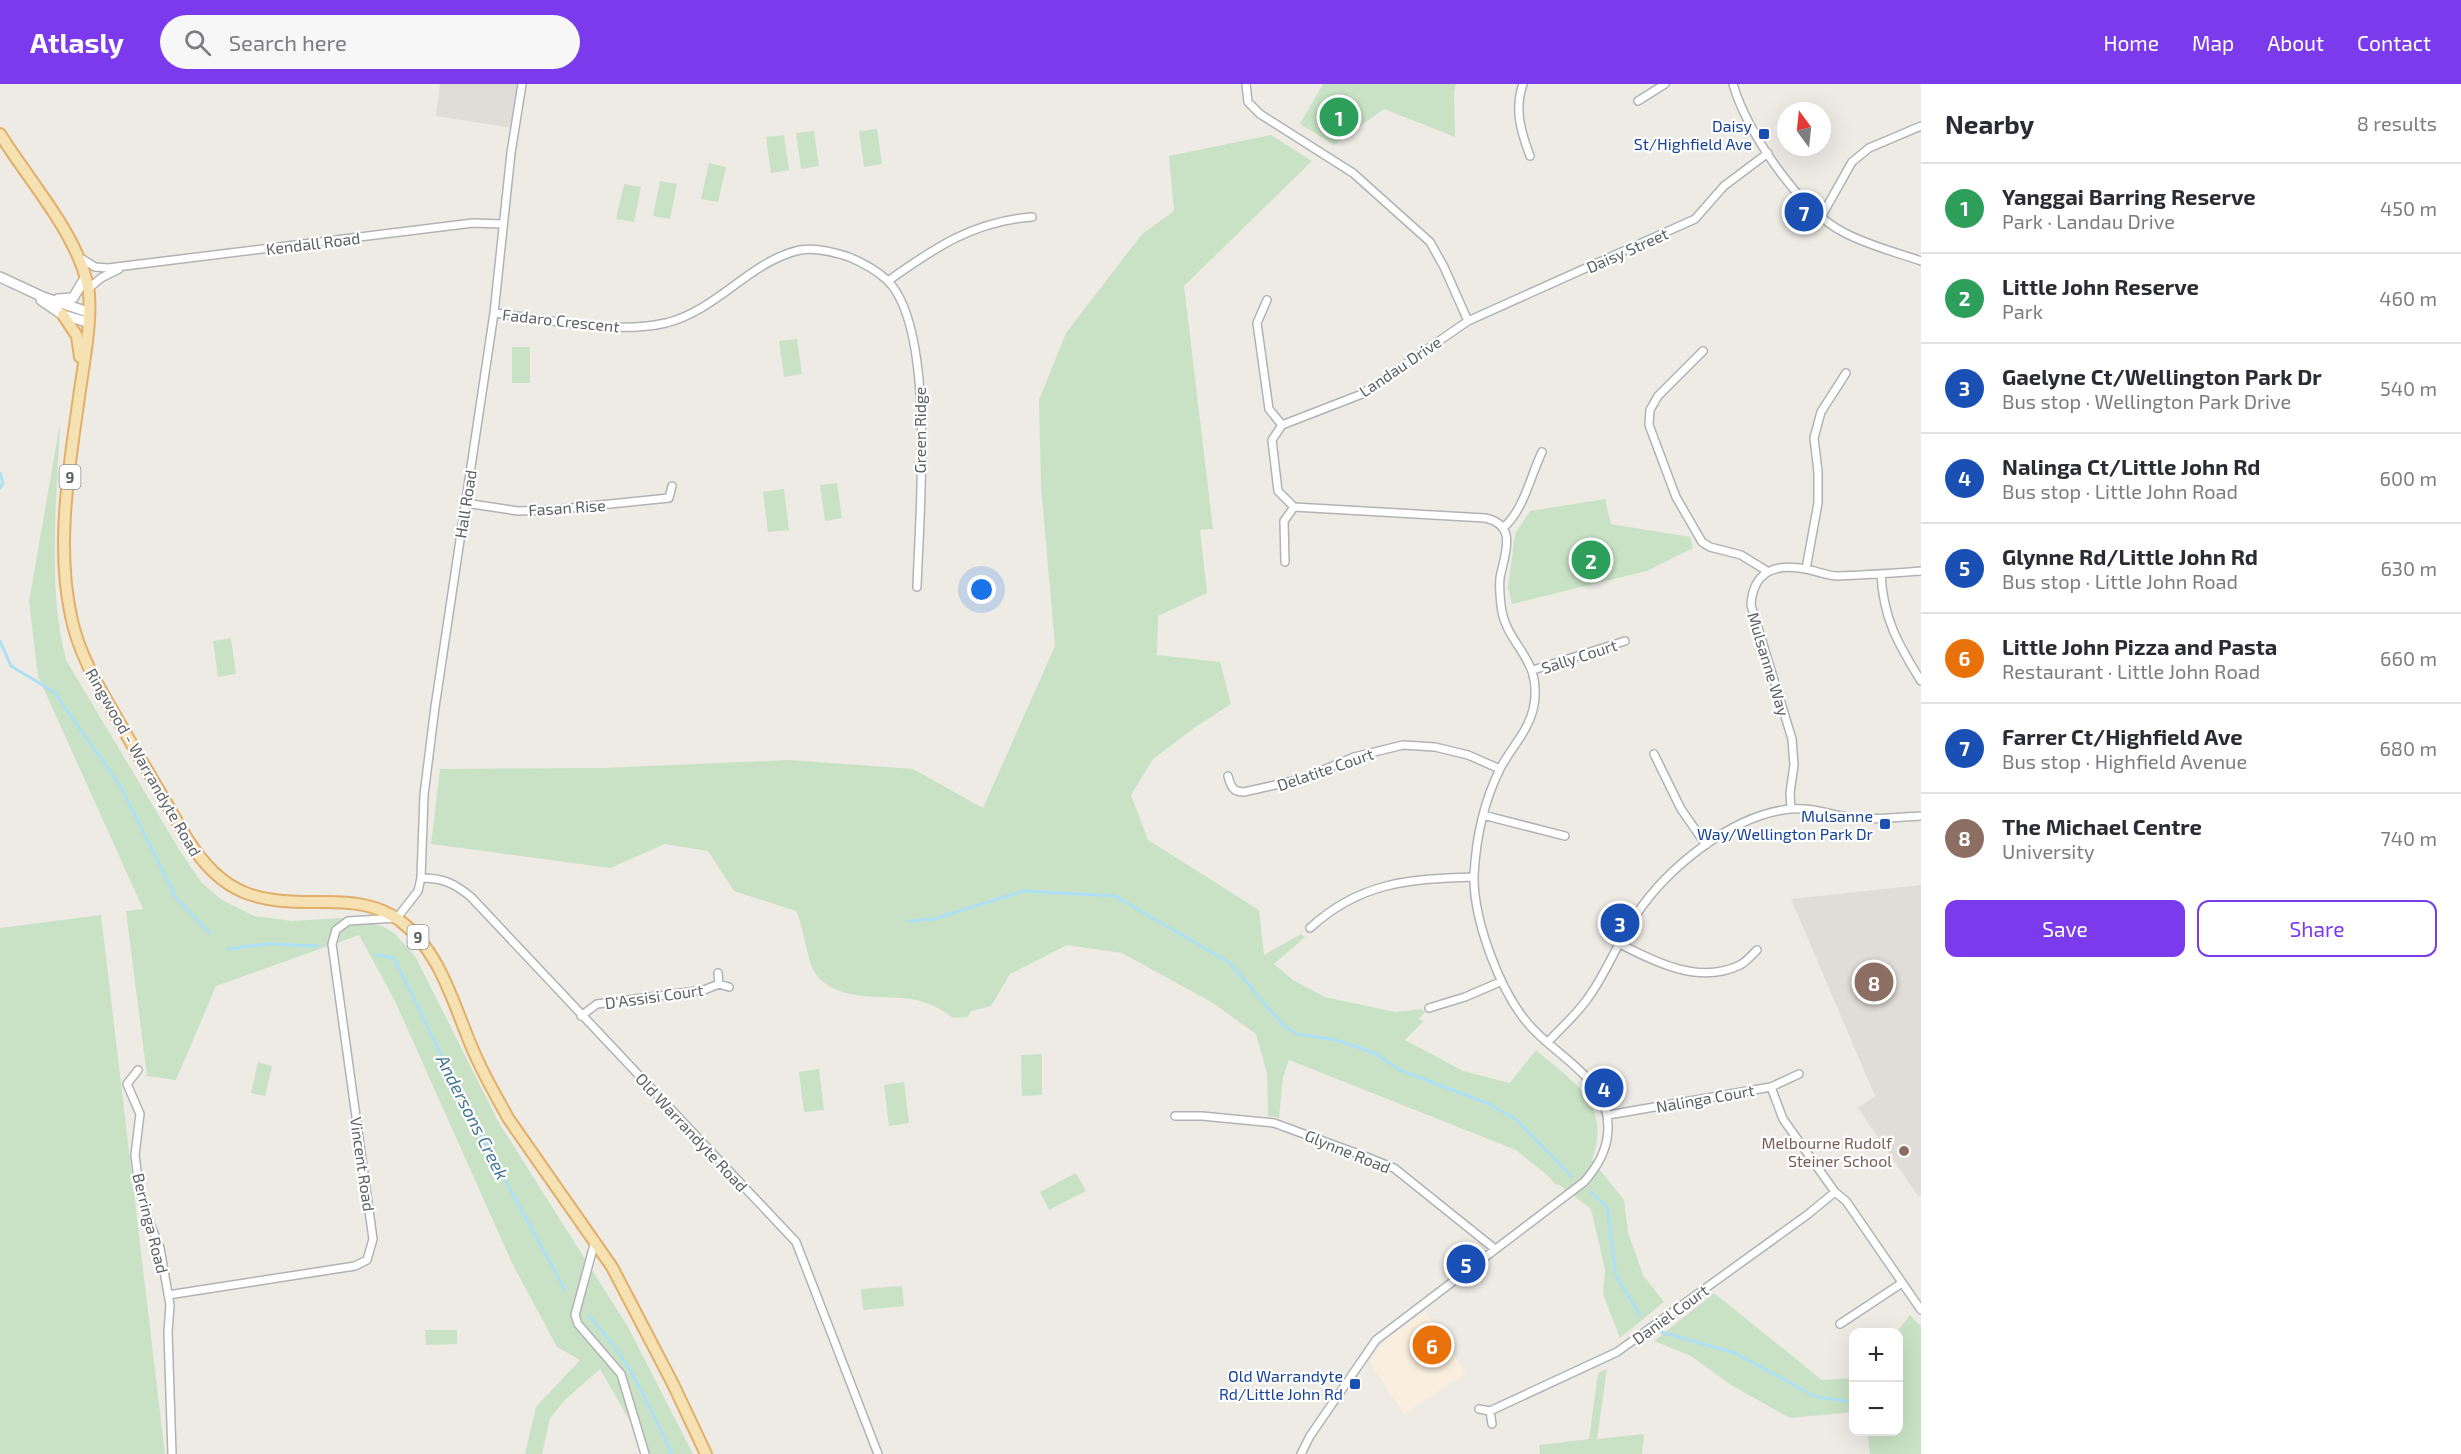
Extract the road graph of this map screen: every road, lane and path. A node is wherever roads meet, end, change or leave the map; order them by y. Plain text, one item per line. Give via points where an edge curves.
1 (522, 84) edge
2 (1246, 84) edge
3 (1522, 84) edge
4 (1665, 84) edge
5 (1733, 84) edge
6 (1638, 101) dead end
7 (1921, 126) edge
8 (0, 134) edge
9 (1768, 153) junction
10 (1530, 156) dead end
11 (1032, 217) dead end
12 (1821, 217) junction
13 (503, 224) junction
14 (79, 257) junction
15 (1921, 261) edge
16 (124, 267) junction
17 (0, 277) edge
18 (888, 281) junction
19 (87, 283) junction
20 (29, 291) junction
21 (44, 297) junction
22 (1267, 300) dead end
23 (494, 313) junction
24 (63, 315) junction
25 (88, 317) junction
26 (1468, 321) junction
27 (1703, 351) dead end
28 (1846, 373) dead end
29 (77, 414) junction
30 (1282, 425) junction
31 (1542, 452) dead end
32 (672, 486) dead end
33 (669, 498) junction
34 (465, 503) junction
35 (675, 506) dead end
36 (1294, 507) junction
37 (1503, 528) junction
38 (1285, 562) dead end
39 (1806, 569) junction
40 (1767, 571) junction
41 (1921, 571) edge
42 (1881, 574) junction
43 (917, 587) dead end
44 (1625, 641) dead end
45 (1533, 670) junction
46 (1921, 681) edge
47 (1654, 754) dead end
48 (1500, 769) junction
49 (1228, 776) dead end
50 (1791, 809) junction
51 (1483, 815) junction
52 (1921, 816) edge
53 (1565, 836) dead end
54 (1706, 845) junction
55 (1474, 877) junction
56 (421, 878) junction
57 (397, 918) junction
58 (1310, 928) dead end
59 (1620, 944) junction
60 (1757, 950) dead end
61 (718, 973) dead end
62 (1500, 982) junction
63 (719, 984) junction
64 (729, 987) dead end
65 (1429, 1008) dead end
66 (581, 1016) junction
67 (1548, 1042) junction
68 (138, 1070) dead end
69 (1799, 1074) dead end
70 (1771, 1087) junction
71 (1608, 1115) junction
72 (1175, 1116) dead end
73 (1835, 1192) junction
74 (595, 1241) junction
75 (1496, 1249) junction
76 (1902, 1283) junction
77 (168, 1295) junction
78 (1921, 1310) edge
79 (1840, 1324) dead end
80 (1479, 1408) dead end
81 (1490, 1411) junction
82 (1492, 1424) dead end
83 (172, 1454) edge
84 (645, 1454) edge
85 (706, 1454) edge
86 (878, 1454) edge
87 (1301, 1454) edge

1 - 13 street, Hall Road
2 - 26 street via 1248,102 1260,114 1353,173 1430,242
3 - 10 street via 1520,126
4 - 6 street
5 - 9 street via 1739,105
7 - 12 street via 1869,148 1852,162
8 - 14 main road, Ringwood - Warrandyte Road / 9
9 - 12 street via 1803,201
9 - 26 street, Daisy Street via 1724,186 1695,219
11 - 18 street via 980,227 940,245
12 - 15 street via 1857,239
13 - 16 street, Kendall Road via 473,223
13 - 23 street, Hall Road
14 - 16 street, Kendall Road via 100,269
14 - 19 main road, Ringwood - Warrandyte Road / 9
16 - 19 street, Kendall Road
17 - 20 main road
18 - 23 street, Fadaro Crescent via 858,261 831,252 803,250 775,257 703,308 666,323 622,328
18 - 43 street, Green Ridge via 912,329 918,368 921,411
19 - 21 main road via 73,298
19 - 25 main road, Ringwood - Warrandyte Road / 9
20 - 21 main road
20 - 24 main road
21 - 25 main road
22 - 30 street via 1257,323 1269,409
23 - 34 street, Hall Road
24 - 25 main road
24 - 29 main road via 80,346
25 - 29 main road, Ringwood - Warrandyte Road / 9
26 - 30 street, Landau Drive via 1362,394
27 - 40 street via 1658,396 1650,410 1649,425 1676,497 1702,542 1741,555
28 - 39 street via 1821,412 1815,438 1818,503
29 - 57 main road, Ringwood - Warrandyte Road / 9 via 65,541 68,597 75,632 96,681 191,846 223,881 254,897 366,904
30 - 36 street via 1272,440 1278,491
31 - 37 street via 1517,513
32 - 33 street
33 - 34 street, Fasan Rise via 518,511
33 - 35 street
34 - 56 street, Hall Road via 425,784
36 - 37 street via 1485,518
36 - 38 street via 1284,521
37 - 45 street via 1508,543 1499,588 1501,609
39 - 40 street
39 - 42 street via 1834,576
40 - 50 street, Mulsanne Way via 1755,587 1751,605 1792,739
41 - 42 street
42 - 46 street via 1888,622
44 - 45 street, Sally Court
45 - 48 street via 1533,711
47 - 54 street via 1681,809
48 - 49 street, Delatite Court via 1468,755 1403,745 1354,757 1302,779 1244,792 1231,787
48 - 51 street
50 - 52 street via 1811,808 1862,818
50 - 54 street via 1744,822
51 - 53 street
51 - 55 street
54 - 59 street via 1651,895
55 - 58 street via 1407,880 1381,886 1327,913
55 - 62 street via 1482,931
56 - 57 street, Hall Road via 418,891
56 - 66 street, Old Warrandyte Road via 447,880 464,891
57 - 74 main road, Ringwood - Warrandyte Road / 9 via 423,941 508,1118
57 - 77 street, Vincent Road via 348,921 336,930 332,945 374,1239 367,1260 355,1266
59 - 60 street via 1661,964 1698,972 1740,965
59 - 67 street via 1588,999
61 - 63 street
62 - 65 street
62 - 67 street via 1533,1029
63 - 64 street, D'Assisi Court
63 - 66 street, D'Assisi Court via 704,990 597,1004
66 - 86 street, Old Warrandyte Road via 796,1242
67 - 71 street via 1601,1094
68 - 77 street, Berringa Road via 127,1084 140,1114 135,1155 138,1179 144,1209 160,1248
69 - 70 street, Nalinga Court
70 - 71 street, Nalinga Court
70 - 73 street via 1783,1119
71 - 75 street via 1608,1135 1595,1169 1584,1182
72 - 75 street, Glynne Road via 1274,1123 1394,1168
73 - 76 street via 1846,1201
73 - 81 street, Daniel Court via 1617,1352
74 - 84 street via 575,1315 578,1324 621,1374
74 - 85 main road, Ringwood - Warrandyte Road / 9 via 627,1294
75 - 87 street via 1376,1340
76 - 78 street
76 - 79 street
77 - 83 street, Berringa Road
80 - 81 street
81 - 82 street

